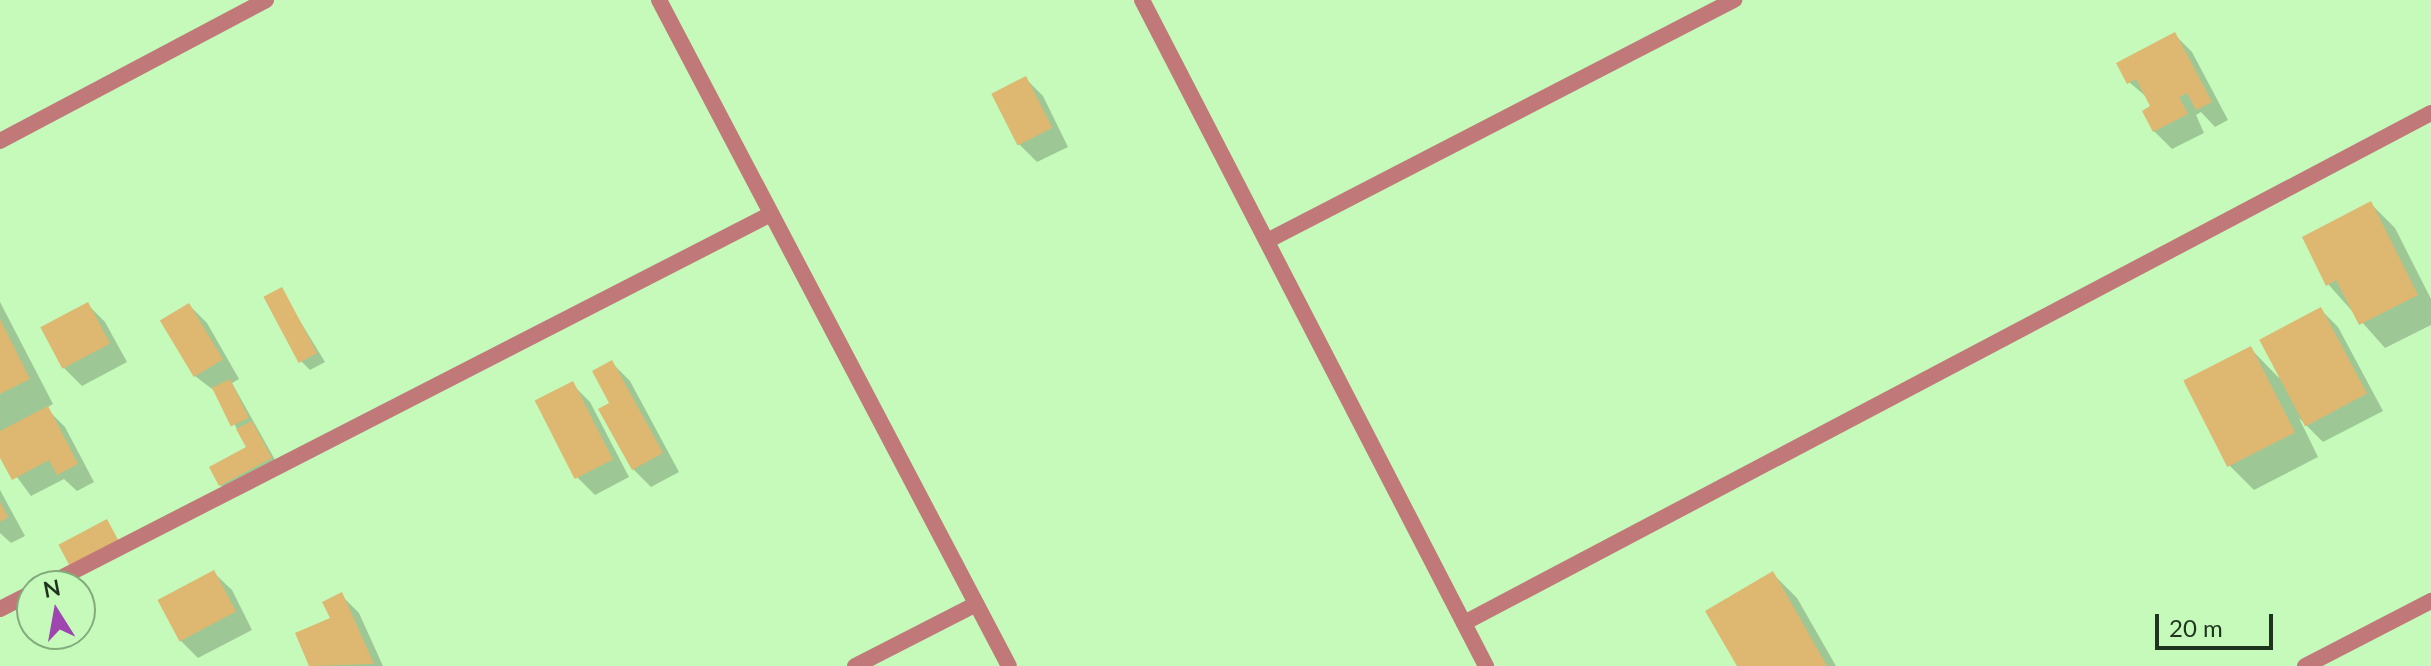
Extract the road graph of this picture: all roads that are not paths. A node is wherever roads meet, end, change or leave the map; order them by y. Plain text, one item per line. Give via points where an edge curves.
1 (266, 0) edge
2 (659, 0) edge
3 (1142, 0) edge
4 (1734, 0) edge
5 (2431, 113) edge
6 (0, 141) edge
7 (771, 214) junction
8 (1267, 241) junction
9 (76, 570) edge
10 (2431, 601) edge
11 (976, 604) junction
12 (1464, 623) junction
13 (855, 666) edge
14 (1009, 666) edge
15 (1486, 666) edge
16 (2305, 666) edge

1 - 6 street
2 - 7 street
3 - 8 street
4 - 8 street
5 - 12 street
7 - 9 street
7 - 11 street
8 - 12 street
10 - 16 street
11 - 13 street
11 - 14 street
12 - 15 street

